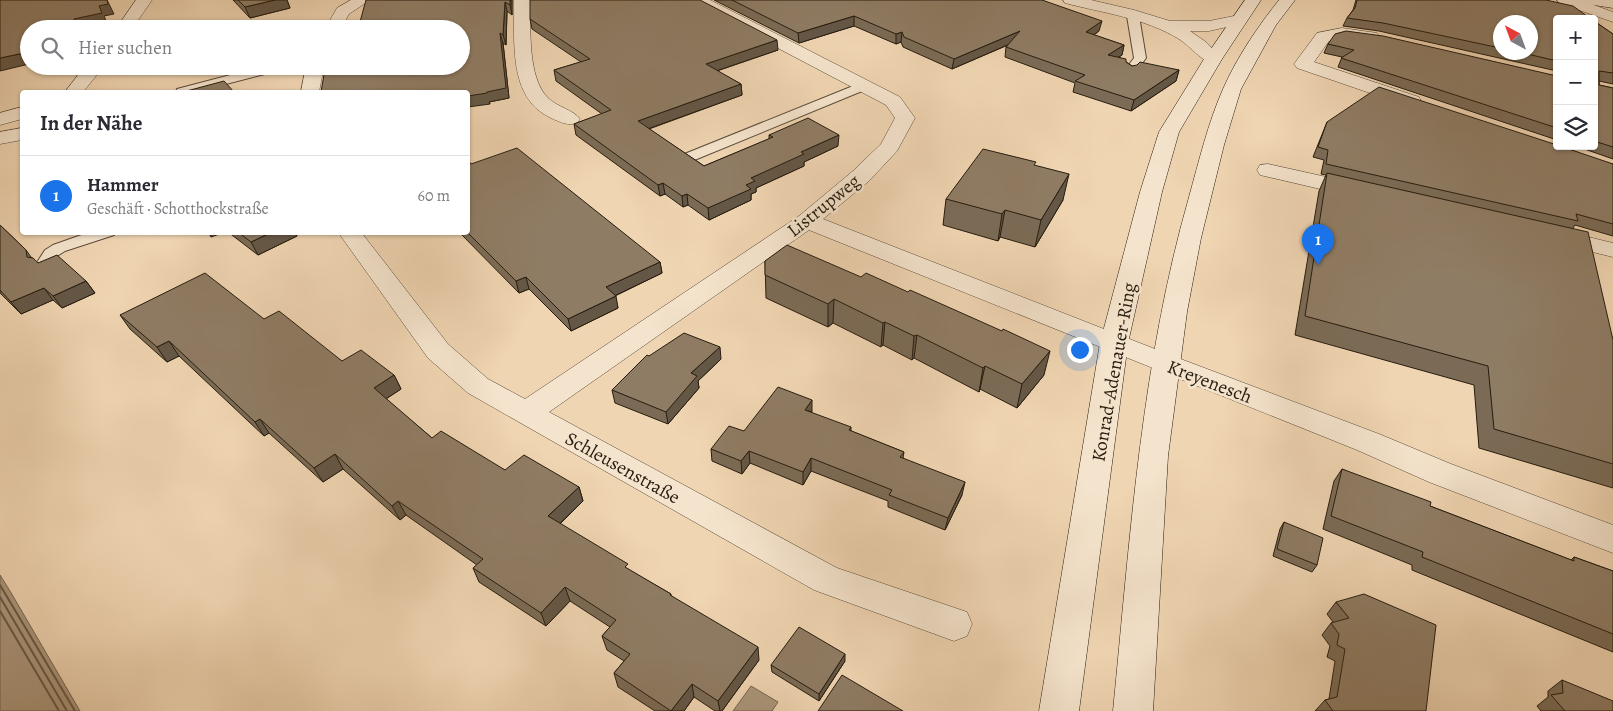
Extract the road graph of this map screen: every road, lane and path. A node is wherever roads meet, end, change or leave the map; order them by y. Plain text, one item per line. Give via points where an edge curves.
1 (144, 0) edge
2 (362, 0) edge
3 (522, 0) edge
4 (698, 0) edge
5 (1071, 0) edge
6 (1254, 0) edge
7 (1286, 0) edge
8 (1565, 0) edge
9 (1587, 0) edge
10 (1613, 3) edge
11 (1133, 16) junction
12 (1613, 17) edge
13 (130, 20) edge
14 (338, 20) edge
15 (1239, 20) junction
16 (1166, 25) junction
17 (1388, 40) edge
18 (1213, 59) junction
19 (1130, 71) edge
20 (88, 75) edge
21 (246, 75) edge
22 (313, 75) edge
23 (864, 86) junction
24 (76, 90) edge
25 (190, 90) edge
26 (310, 90) edge
27 (1429, 107) edge
28 (20, 114) edge
29 (0, 119) edge
30 (570, 119) dead end
31 (20, 134) edge
32 (0, 138) edge
33 (687, 158) edge
34 (1268, 170) dead end
35 (1383, 196) edge
36 (807, 221) junction
37 (1536, 231) edge
38 (99, 235) edge
39 (351, 235) edge
40 (1613, 250) edge
41 (44, 264) edge
42 (1114, 343) junction
43 (1168, 365) junction
44 (526, 413) junction
45 (1613, 539) edge
46 (954, 624) dead end
47 (1060, 711) edge
48 (1133, 711) edge

1 - 13 street
2 - 14 street via 343,12
3 - 30 street via 525,71 533,90 549,108
4 - 23 street, Listrupweg
5 - 11 street
6 - 15 street, Konrad-Adenauer-Ring
7 - 43 street via 1268,24 1232,89 1189,238 1174,312
8 - 12 street
9 - 10 street
11 - 16 street
11 - 19 lane via 1140,58
15 - 16 street via 1209,26
15 - 18 street, Konrad-Adenauer-Ring
16 - 18 street via 1197,42
17 - 27 street via 1342,33 1323,37 1303,64
18 - 42 street, Konrad-Adenauer-Ring via 1169,132 1150,192
20 - 24 street
21 - 25 lane
22 - 26 street
23 - 33 lane
23 - 36 street, Listrupweg via 893,101 905,118 890,147
28 - 29 street
31 - 32 street
34 - 35 street
36 - 42 street, Kreyenesch
36 - 44 street, Listrupweg
37 - 40 street
38 - 41 lane via 59,248
39 - 44 street, Schleusenstraße via 438,351 478,386
42 - 43 street, Kreyenesch
42 - 47 street, Konrad-Adenauer-Ring
43 - 45 street, Kreyenesch
43 - 48 street via 1153,456
44 - 46 street, Schleusenstraße via 826,579

